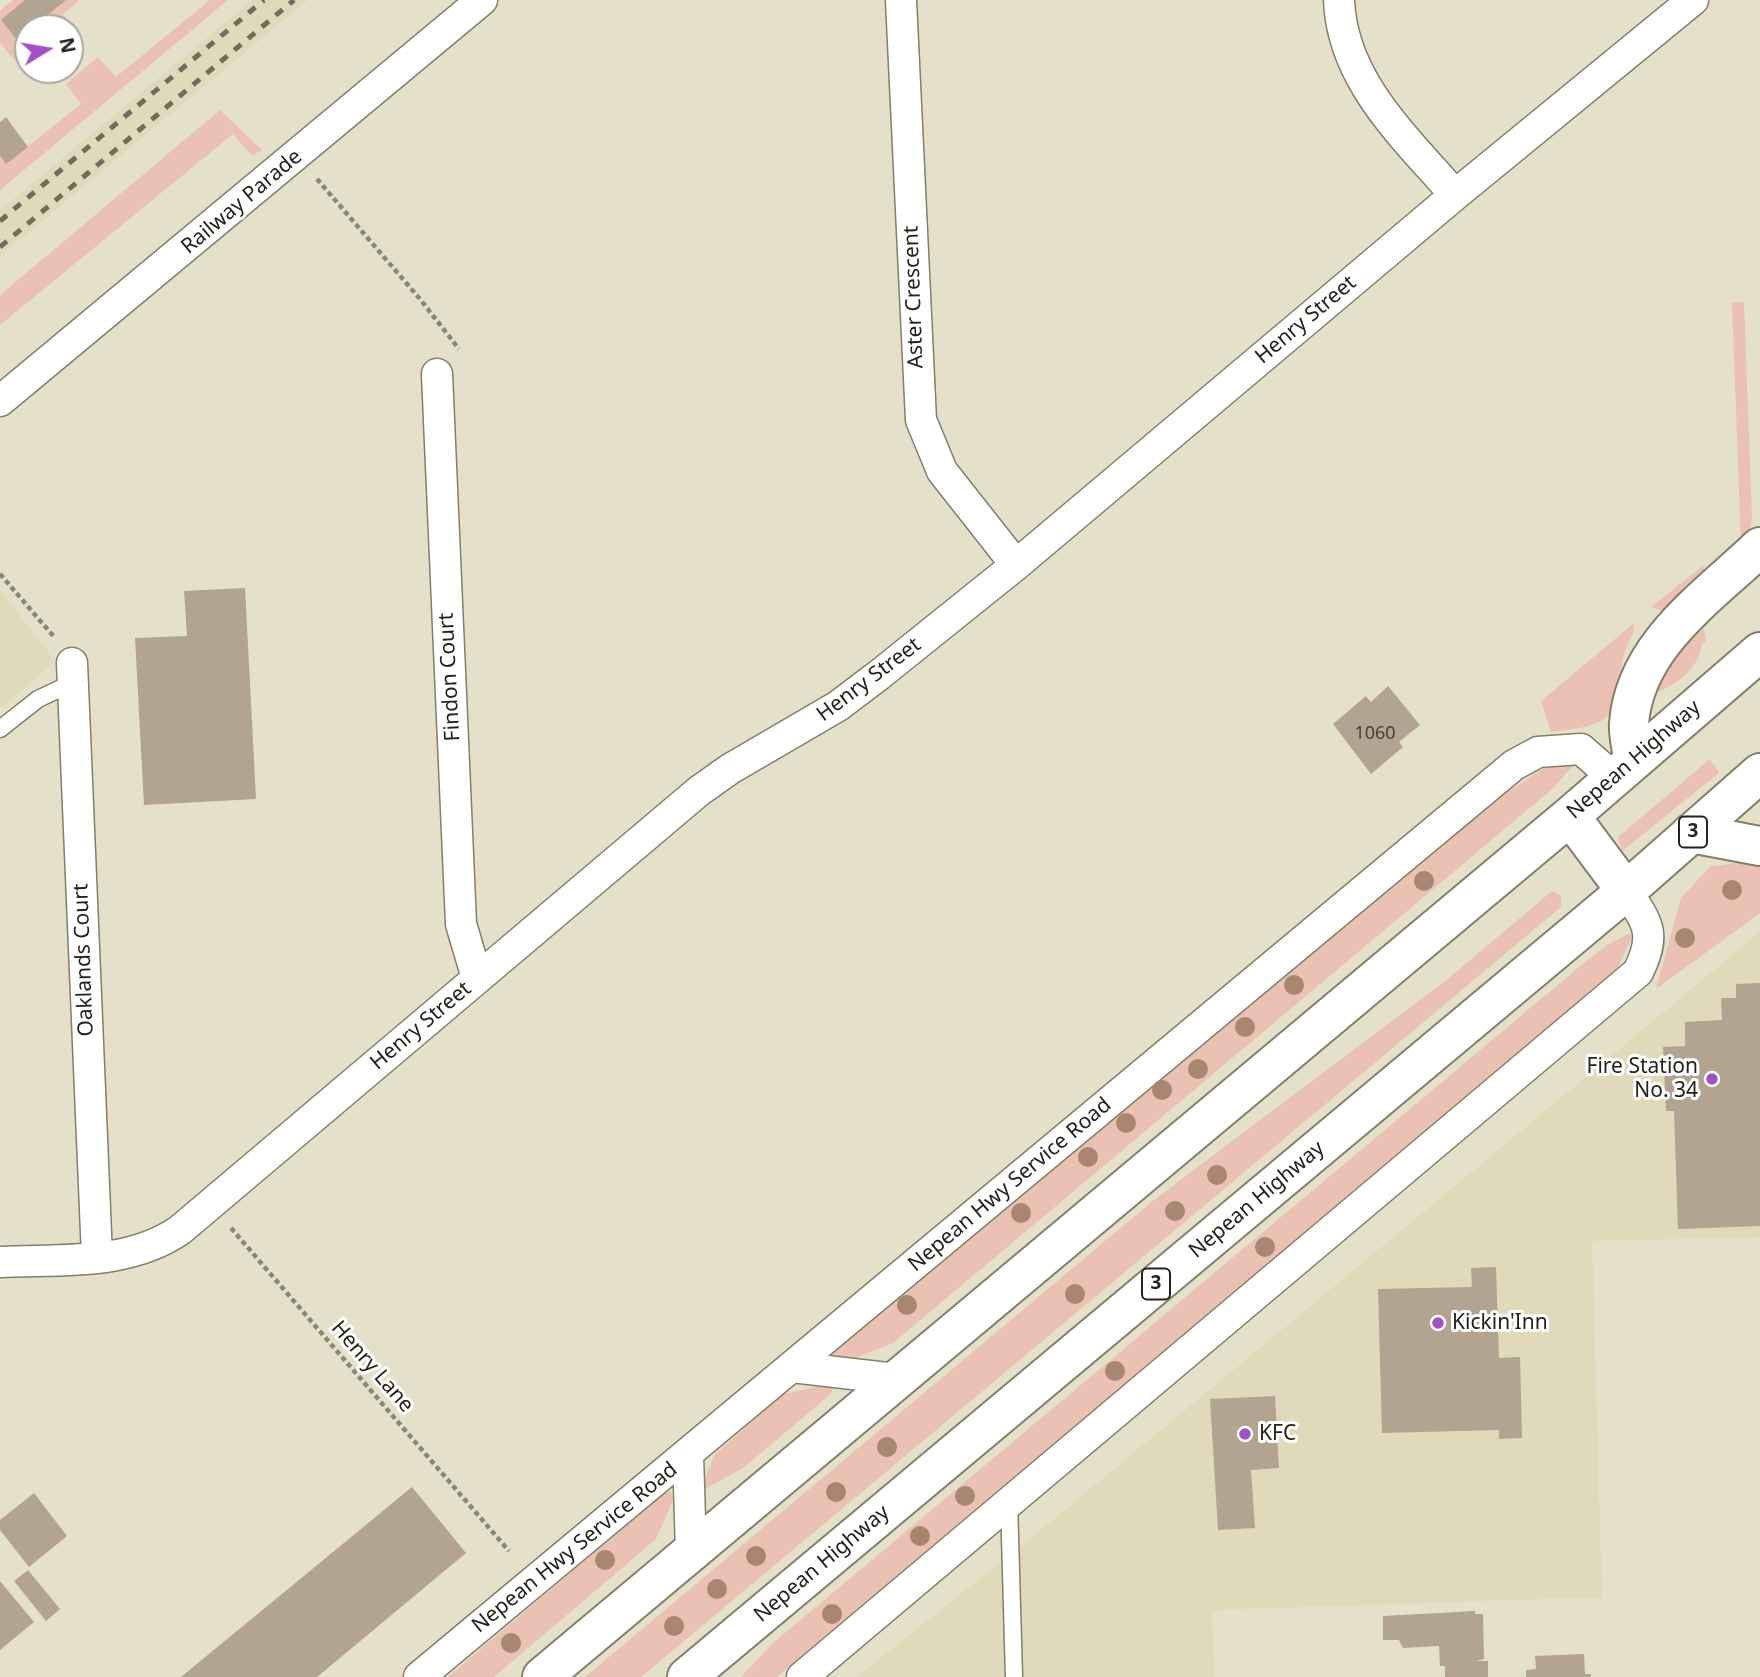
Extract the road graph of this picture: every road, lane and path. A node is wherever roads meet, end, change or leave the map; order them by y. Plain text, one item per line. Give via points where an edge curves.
1 (482, 0) edge
2 (901, 0) edge
3 (1339, 0) edge
4 (1693, 0) edge
5 (1455, 195) junction
6 (437, 374) dead end
7 (0, 401) edge
8 (1760, 547) edge
9 (1016, 565) junction
10 (0, 574) edge
11 (1760, 652) edge
12 (69, 665) junction
13 (0, 729) edge
14 (1623, 769) junction
15 (1760, 773) edge
16 (1570, 816) junction
17 (1691, 833) junction
18 (1760, 846) edge
19 (1626, 891) junction
20 (477, 978) junction
21 (211, 1204) junction
22 (97, 1257) junction
23 (0, 1262) edge
24 (792, 1367) junction
25 (896, 1379) junction
26 (688, 1455) junction
27 (1009, 1500) junction
28 (509, 1551) dead end
29 (691, 1551) junction
30 (419, 1677) edge
31 (542, 1677) edge
32 (687, 1677) edge
33 (802, 1677) edge
34 (1014, 1677) edge

1 - 7 street, Railway Parade
2 - 9 street, Aster Crescent via 922,420 942,471
3 - 5 street via 1344,43 1355,69
4 - 5 street, Henry Street
5 - 9 street, Henry Street
6 - 20 street, Findon Court via 461,924
8 - 14 main road via 1659,642 1639,679
9 - 20 street, Henry Street via 838,706 699,791
10 - 12 path
11 - 14 main road, Nepean Highway
12 - 13 lane via 38,699
12 - 22 street, Oaklands Court
14 - 16 main road, Nepean Highway
14 - 24 street, Nepean Hwy Service Road via 1581,749 1538,752 1514,765
15 - 17 main road, Nepean Highway / 3
16 - 19 main road
16 - 25 main road, Nepean Highway
17 - 18 main road
17 - 19 main road, Nepean Highway / 3
19 - 27 street via 1650,927 1638,972
19 - 32 main road, Nepean Highway / 3
20 - 21 street, Henry Street
21 - 22 street, Henry Street via 155,1247
21 - 28 path, Henry Lane
22 - 23 street, Henry Street
24 - 25 street
24 - 26 street, Nepean Hwy Service Road
25 - 29 main road, Nepean Highway
26 - 29 street
26 - 30 street, Nepean Hwy Service Road
27 - 33 street
27 - 34 lane
29 - 31 main road, Nepean Highway

